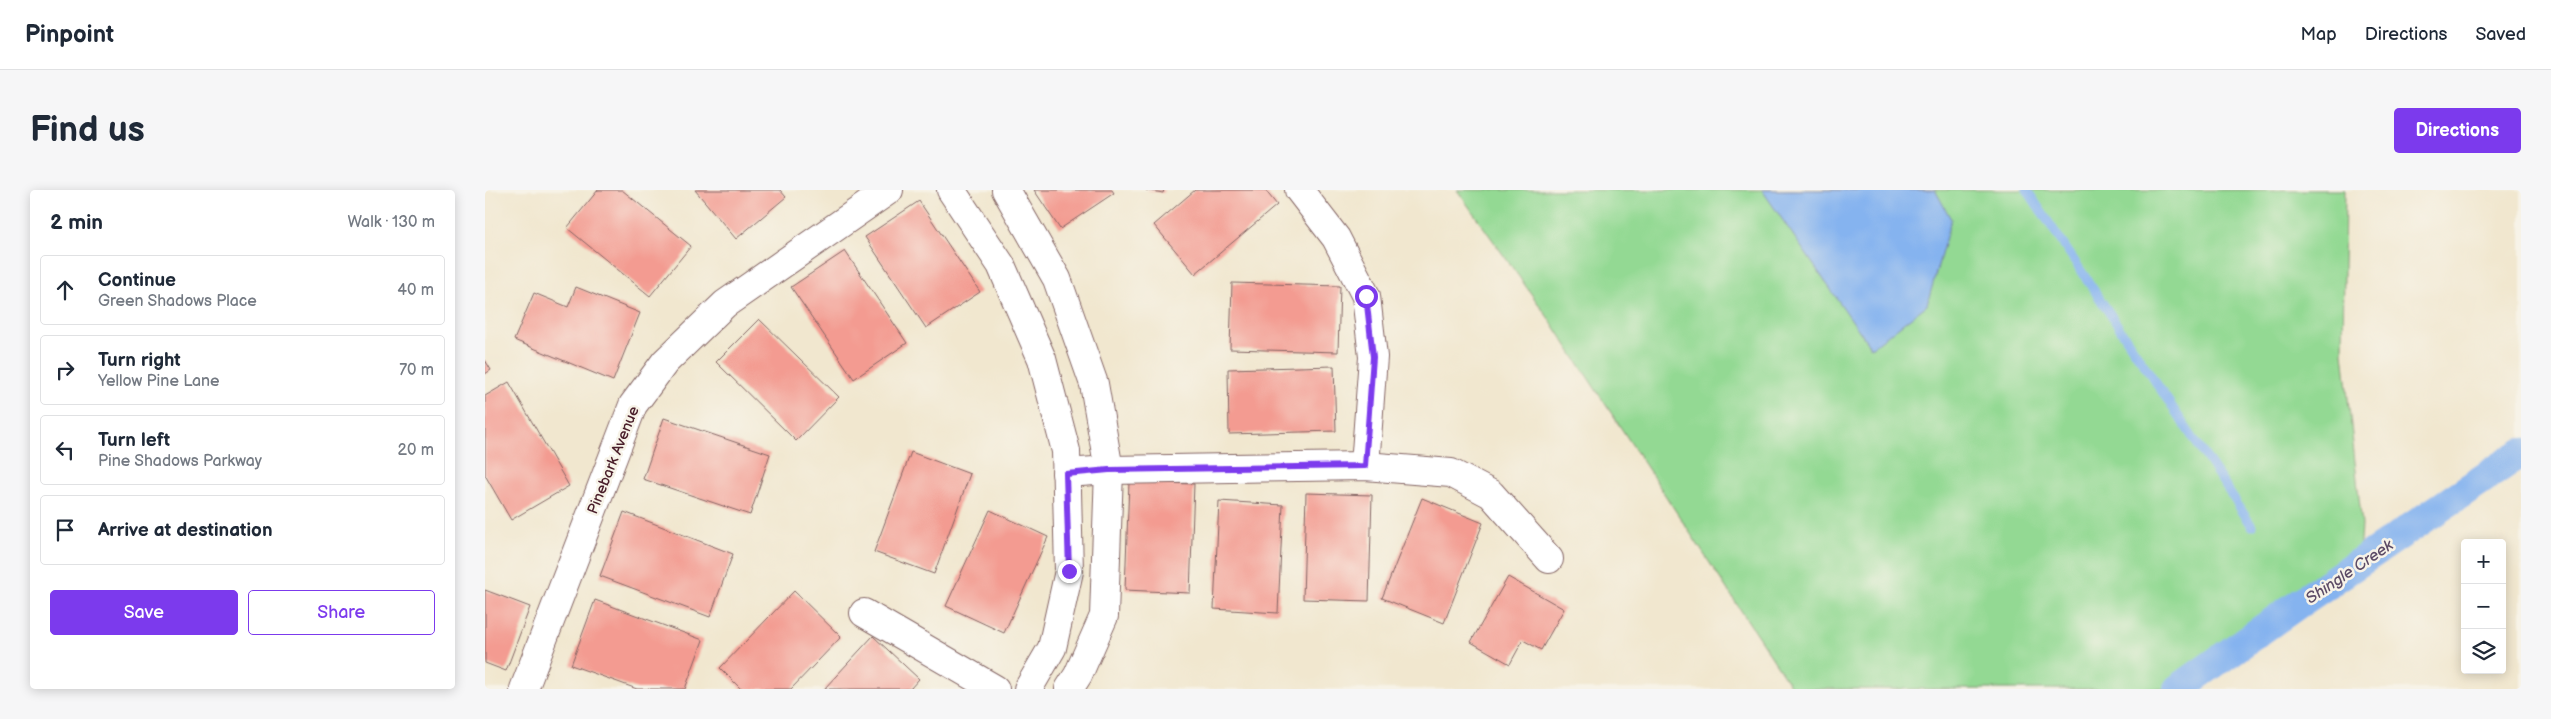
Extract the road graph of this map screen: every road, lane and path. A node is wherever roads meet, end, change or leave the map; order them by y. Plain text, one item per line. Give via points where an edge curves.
1 (889, 190) edge
2 (951, 190) edge
3 (1006, 190) edge
4 (1299, 190) edge
5 (1365, 466) junction
6 (1109, 470) junction
7 (1066, 474) junction
8 (1549, 559) dead end
9 (864, 613) dead end
10 (524, 689) edge
11 (995, 689) edge
12 (1028, 689) edge
13 (1069, 689) edge

1 - 10 lane, Pinebark Avenue via 725,304 665,362 633,405
2 - 7 lane via 1001,266 1042,359 1066,451
3 - 6 lane via 1057,279 1094,384
4 - 5 lane via 1336,238 1366,296 1373,357
5 - 6 lane
5 - 8 lane via 1451,473 1491,494
6 - 7 lane
6 - 13 lane via 1104,616
7 - 12 lane via 1069,571 1051,648
9 - 11 lane

